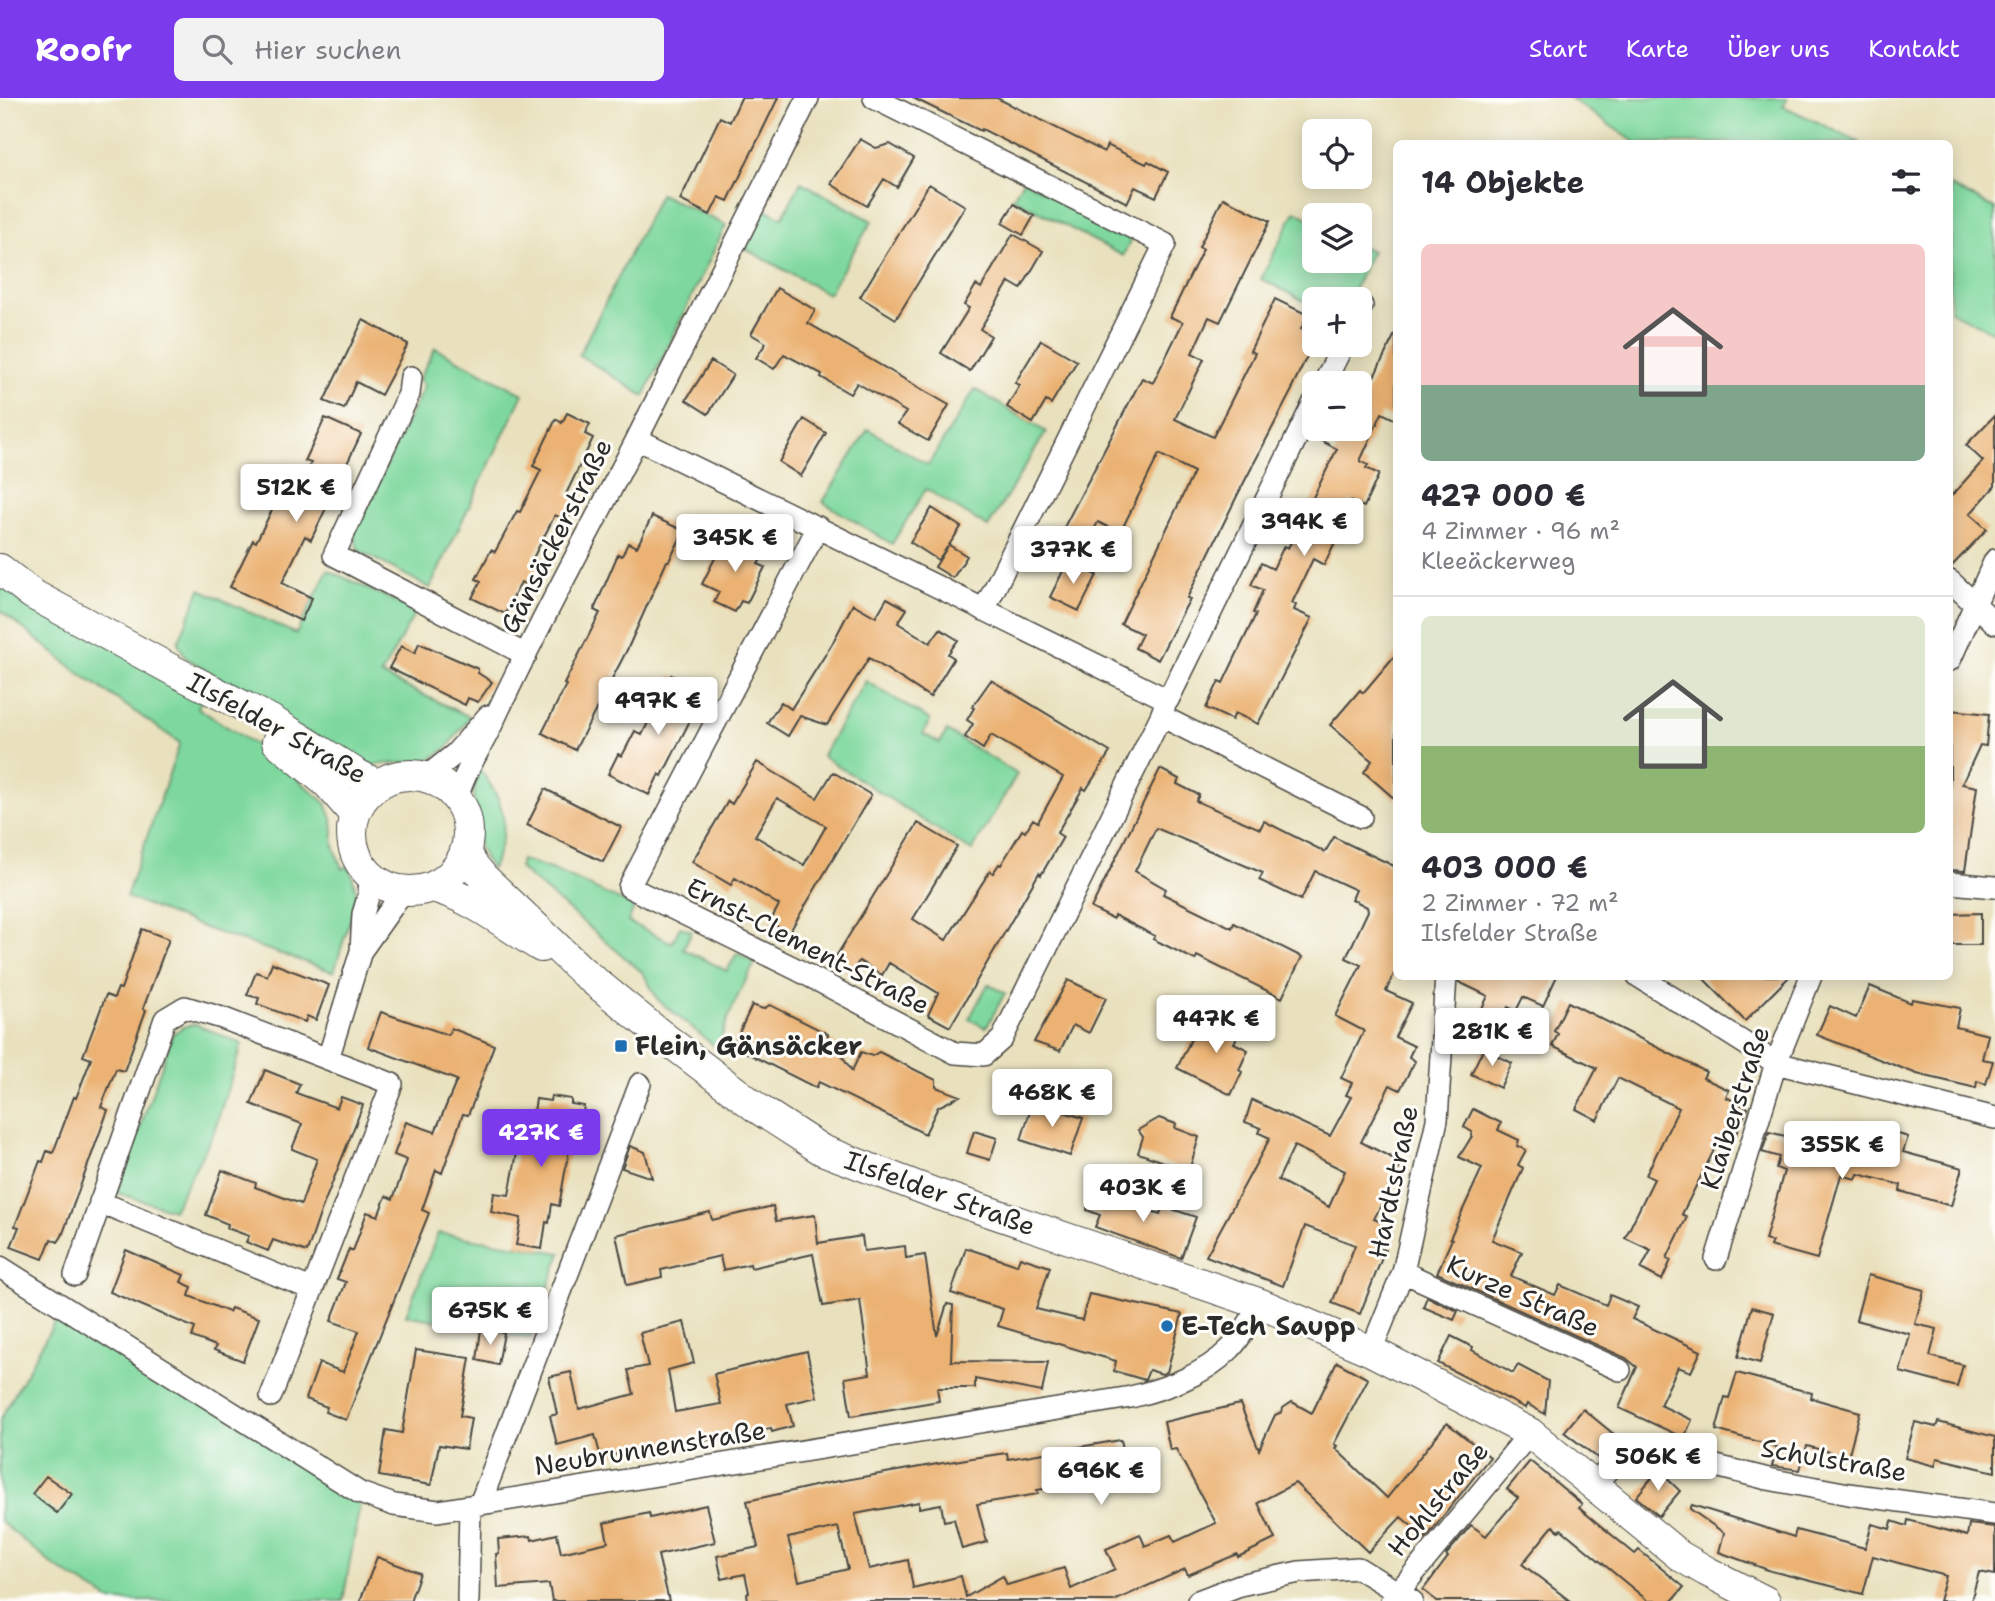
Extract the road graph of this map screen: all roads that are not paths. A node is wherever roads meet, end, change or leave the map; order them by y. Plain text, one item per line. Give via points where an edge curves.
1 (808, 98) edge
2 (874, 98) edge
3 (411, 377) dead end
4 (1302, 426) edge
5 (637, 439) junction
6 (818, 527) junction
7 (1995, 560) edge
8 (0, 569) edge
9 (1953, 584) edge
10 (1975, 604) junction
11 (984, 610) junction
12 (1995, 623) edge
13 (1953, 653) edge
14 (526, 655) junction
15 (176, 672) junction
16 (503, 699) junction
17 (1164, 708) junction
18 (426, 777) junction
19 (378, 785) junction
20 (457, 799) junction
21 (355, 815) junction
22 (1360, 817) dead end
23 (466, 851) junction
24 (370, 876) junction
25 (1953, 883) edge
26 (1995, 887) edge
27 (419, 889) junction
28 (361, 951) junction
29 (583, 972) junction
30 (1446, 980) edge
31 (1644, 980) edge
32 (1809, 980) edge
33 (328, 1059) junction
34 (1776, 1063) junction
35 (640, 1084) dead end
36 (1995, 1118) edge
37 (100, 1202) junction
38 (1716, 1259) dead end
39 (0, 1267) edge
40 (1403, 1272) junction
41 (75, 1275) dead end
42 (311, 1289) junction
43 (1261, 1304) junction
44 (1371, 1351) junction
45 (1620, 1370) dead end
46 (271, 1396) dead end
47 (1530, 1433) junction
48 (1593, 1485) junction
49 (475, 1506) junction
50 (1995, 1514) edge
51 (1400, 1598) edge
52 (468, 1601) edge
53 (1198, 1601) edge
54 (1765, 1601) edge

1 - 5 street
2 - 11 street via 1165,244
3 - 14 street via 410,394 334,555
4 - 17 street
5 - 6 street, Gänsäckerstraße
5 - 14 street, Gänsäckerstraße
6 - 11 street, Gänsäckerstraße
6 - 17 street, Ernst-Clement-Straße via 629,887 956,1054 984,1055 1002,1039
7 - 10 street
8 - 15 main road, Ilsfelder Straße via 32,594
9 - 10 street
10 - 12 street
10 - 13 street
11 - 17 street, Gänsäckerstraße
14 - 16 street, Gänsäckerstraße
15 - 19 main road, Ilsfelder Straße via 271,720
15 - 21 main road, Ilsfelder Straße via 288,750
16 - 18 street, Gänsäckerstraße via 455,754
16 - 20 street, Gänsäckerstraße
17 - 22 street, Gänsäckerstraße
18 - 19 main road, Ilsfelder Straße via 401,776
18 - 20 main road
19 - 21 main road, Ilsfelder Straße
20 - 23 main road via 466,816
21 - 24 main road, Ilsfelder Straße via 354,850
23 - 27 main road via 453,871
23 - 29 main road, Ilsfelder Straße via 483,877
24 - 27 main road, Ilsfelder Straße via 386,887
24 - 28 street
25 - 26 street
27 - 28 street via 395,903
27 - 29 main road, Ilsfelder Straße via 451,891
28 - 33 street
29 - 43 main road, Ilsfelder Straße via 757,1108 822,1150 934,1193
30 - 40 street, Hardtstraße via 1437,1120
31 - 34 street
32 - 34 street, Klaiberstraße
33 - 37 street via 185,1007 166,1019
33 - 42 street via 392,1084
34 - 36 street
34 - 38 street, Klaiberstraße
35 - 49 street
37 - 41 street
37 - 42 street
39 - 49 street, Neubrunnenstraße via 360,1493 394,1505 438,1511
40 - 44 street, Hardtstraße
40 - 45 street, Kurze Straße
42 - 46 street
43 - 44 main road, Ilsfelder Straße
43 - 49 street, Neubrunnenstraße via 1230,1349 1198,1373 1144,1394
44 - 47 main road, Ilsfelder Straße
47 - 48 main road, Ilsfelder Straße
47 - 51 street, Hohlstraße
48 - 50 street, Schulstraße via 1621,1457 1647,1451 1849,1494
48 - 54 main road, Ilsfelder Straße via 1681,1556
49 - 52 street
51 - 53 street via 1358,1568 1299,1572 1240,1585

